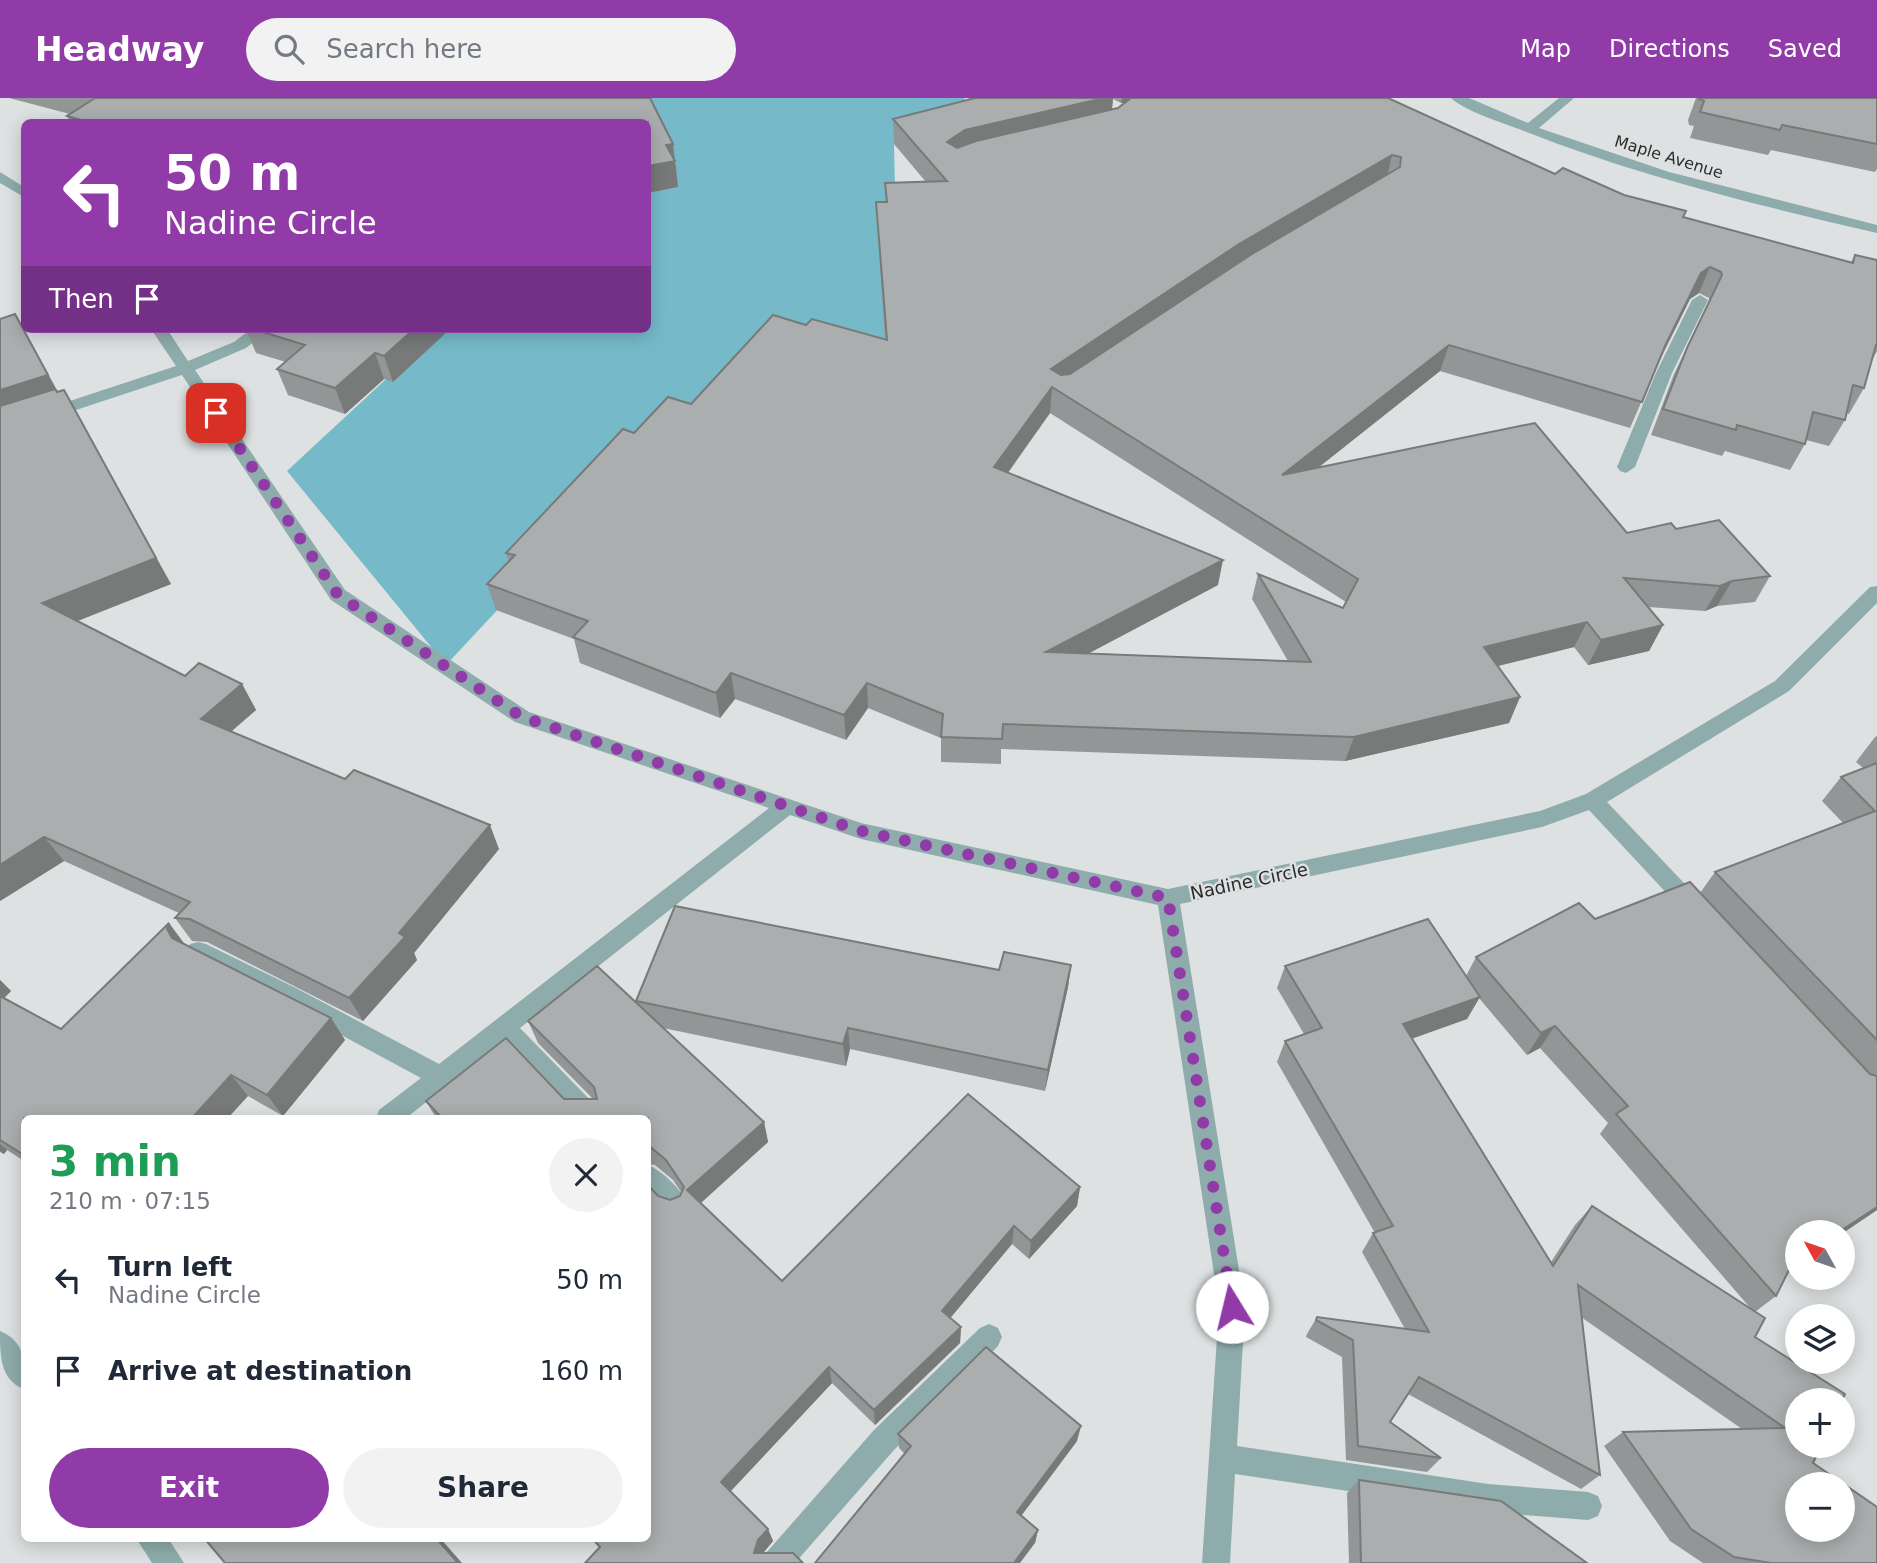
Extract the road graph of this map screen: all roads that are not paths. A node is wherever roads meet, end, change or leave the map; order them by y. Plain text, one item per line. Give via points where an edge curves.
1 (1458, 98) edge
2 (1567, 98) edge
3 (1529, 129) junction
4 (0, 176) edge
5 (21, 191) edge
6 (1877, 229) edge
7 (1700, 300) edge
8 (162, 333) edge
9 (256, 333) edge
10 (185, 368) junction
11 (0, 430) edge
12 (1626, 467) dead end
13 (1876, 593) edge
14 (1593, 800) junction
15 (786, 807) junction
16 (1168, 898) junction
17 (1707, 922) edge
18 (198, 951) edge
19 (505, 1027) junction
20 (441, 1077) junction
21 (392, 1115) edge
22 (587, 1115) edge
23 (651, 1180) edge
24 (676, 1205) edge
25 (989, 1337) dead end
26 (0, 1344) edge
27 (21, 1372) edge
28 (1223, 1458) junction
29 (1588, 1506) dead end
30 (153, 1542) edge
31 (170, 1563) edge
32 (776, 1563) edge
33 (1216, 1563) edge

1 - 3 street, Maple Avenue
2 - 3 street
3 - 6 street, Maple Avenue via 1716,190
4 - 5 street
7 - 12 street
8 - 10 street, Nadine Circle
9 - 10 street via 240,345
10 - 11 street
10 - 15 street, Nadine Circle via 338,595 522,717
13 - 14 street, Nadine Circle via 1782,686
14 - 16 street, Nadine Circle via 1542,819
14 - 17 street
15 - 16 street, Nadine Circle via 861,831
15 - 19 street
16 - 28 street via 1232,1307
18 - 20 street
19 - 20 street
19 - 22 street
20 - 21 street
23 - 24 street
25 - 32 street via 884,1440
26 - 27 street
28 - 29 street via 1488,1498
28 - 33 street
30 - 31 street

